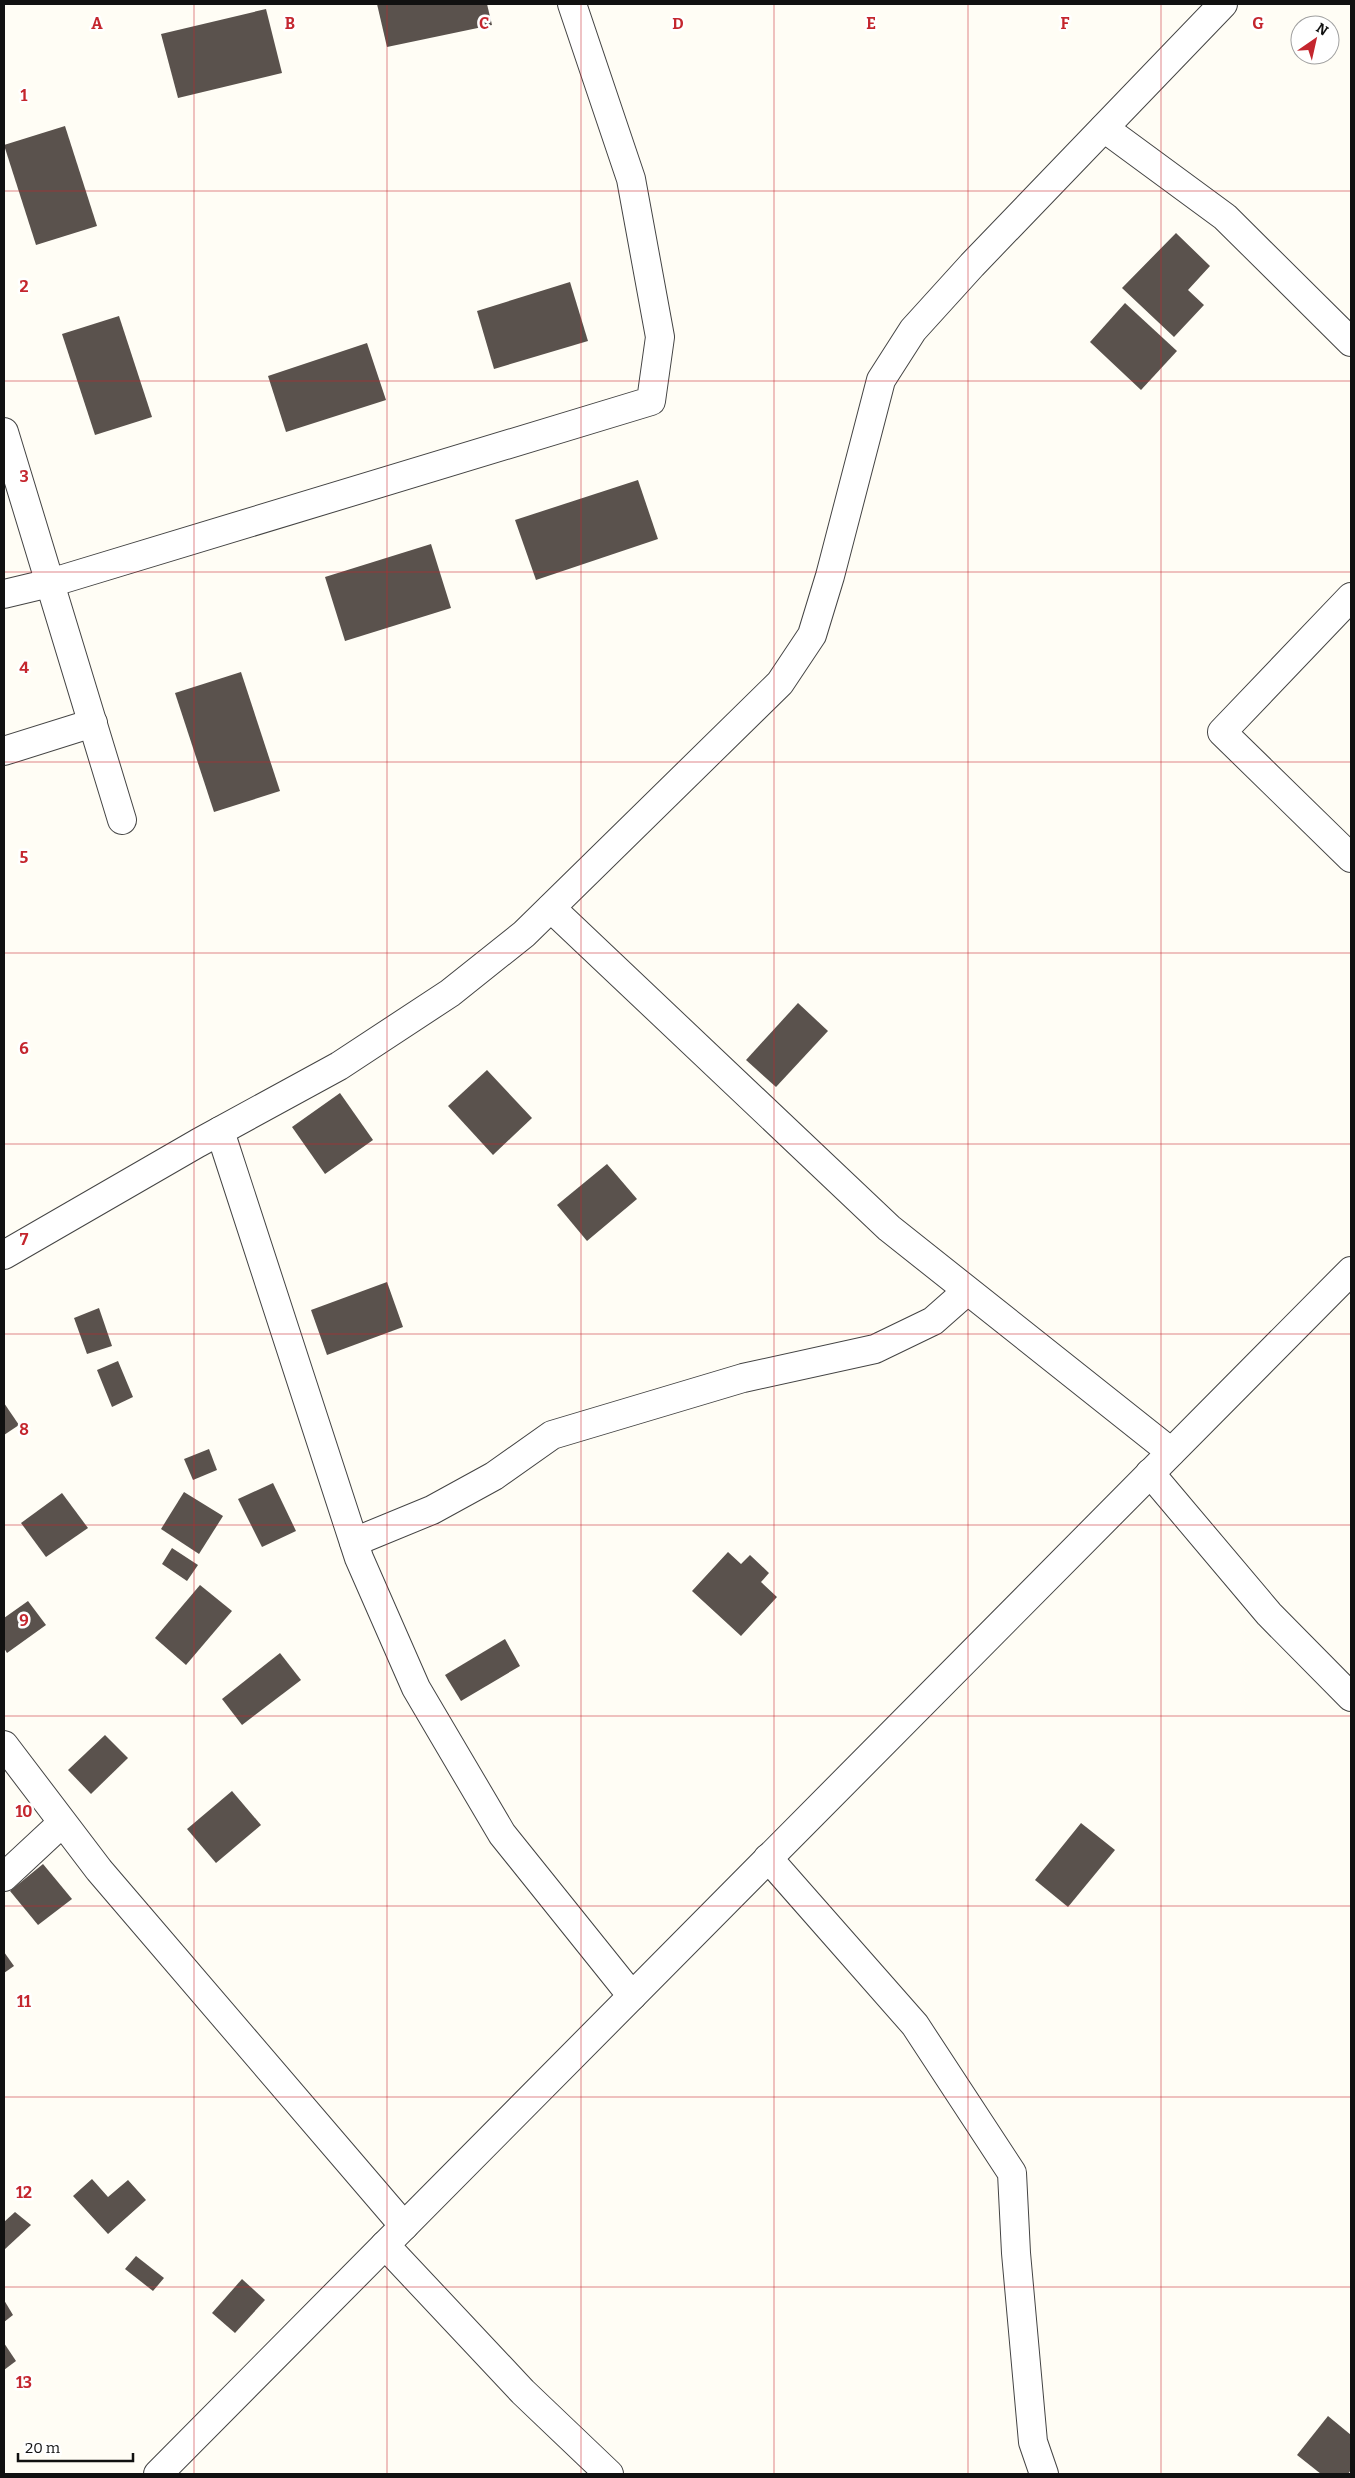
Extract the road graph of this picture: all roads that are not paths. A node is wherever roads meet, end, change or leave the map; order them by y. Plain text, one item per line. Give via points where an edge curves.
1 (572, 4) edge
2 (1223, 4) edge
3 (1104, 128) junction
4 (1351, 342) edge
5 (4, 432) edge
6 (50, 583) junction
7 (4, 594) edge
8 (1351, 597) edge
9 (93, 723) junction
10 (4, 751) edge
11 (122, 820) dead end
12 (1351, 858) edge
13 (551, 908) junction
14 (220, 1131) junction
15 (4, 1255) edge
16 (1351, 1271) edge
17 (967, 1291) junction
18 (1171, 1452) junction
19 (1150, 1473) junction
20 (354, 1542) junction
21 (1351, 1697) edge
22 (4, 1745) edge
23 (62, 1823) junction
24 (768, 1858) junction
25 (4, 1877) edge
26 (632, 1996) junction
27 (404, 2226) junction
28 (385, 2245) junction
29 (158, 2474) edge
30 (610, 2474) edge
31 (1044, 2474) edge

1 - 6 street via 631,179 660,337 651,401
2 - 3 street
3 - 4 street via 1225,217
3 - 13 street via 913,330 881,380 812,636 780,682
5 - 6 street
6 - 7 street
6 - 9 street
8 - 12 street via 1222,732
9 - 10 street
9 - 11 street
13 - 14 street via 524,934 450,993 339,1066
13 - 17 street via 889,1228
14 - 15 street
14 - 20 street
16 - 18 street
17 - 18 street
17 - 20 street via 933,1321 875,1349 743,1378 552,1435 494,1476 432,1510
18 - 19 street
19 - 21 street via 1270,1614
19 - 24 street
20 - 26 street via 416,1688 502,1834
22 - 23 street
23 - 25 street
23 - 27 street
24 - 26 street
24 - 31 street via 915,2026 1012,2172 1033,2442
26 - 27 street
27 - 28 street
28 - 29 street
28 - 30 street via 524,2392

